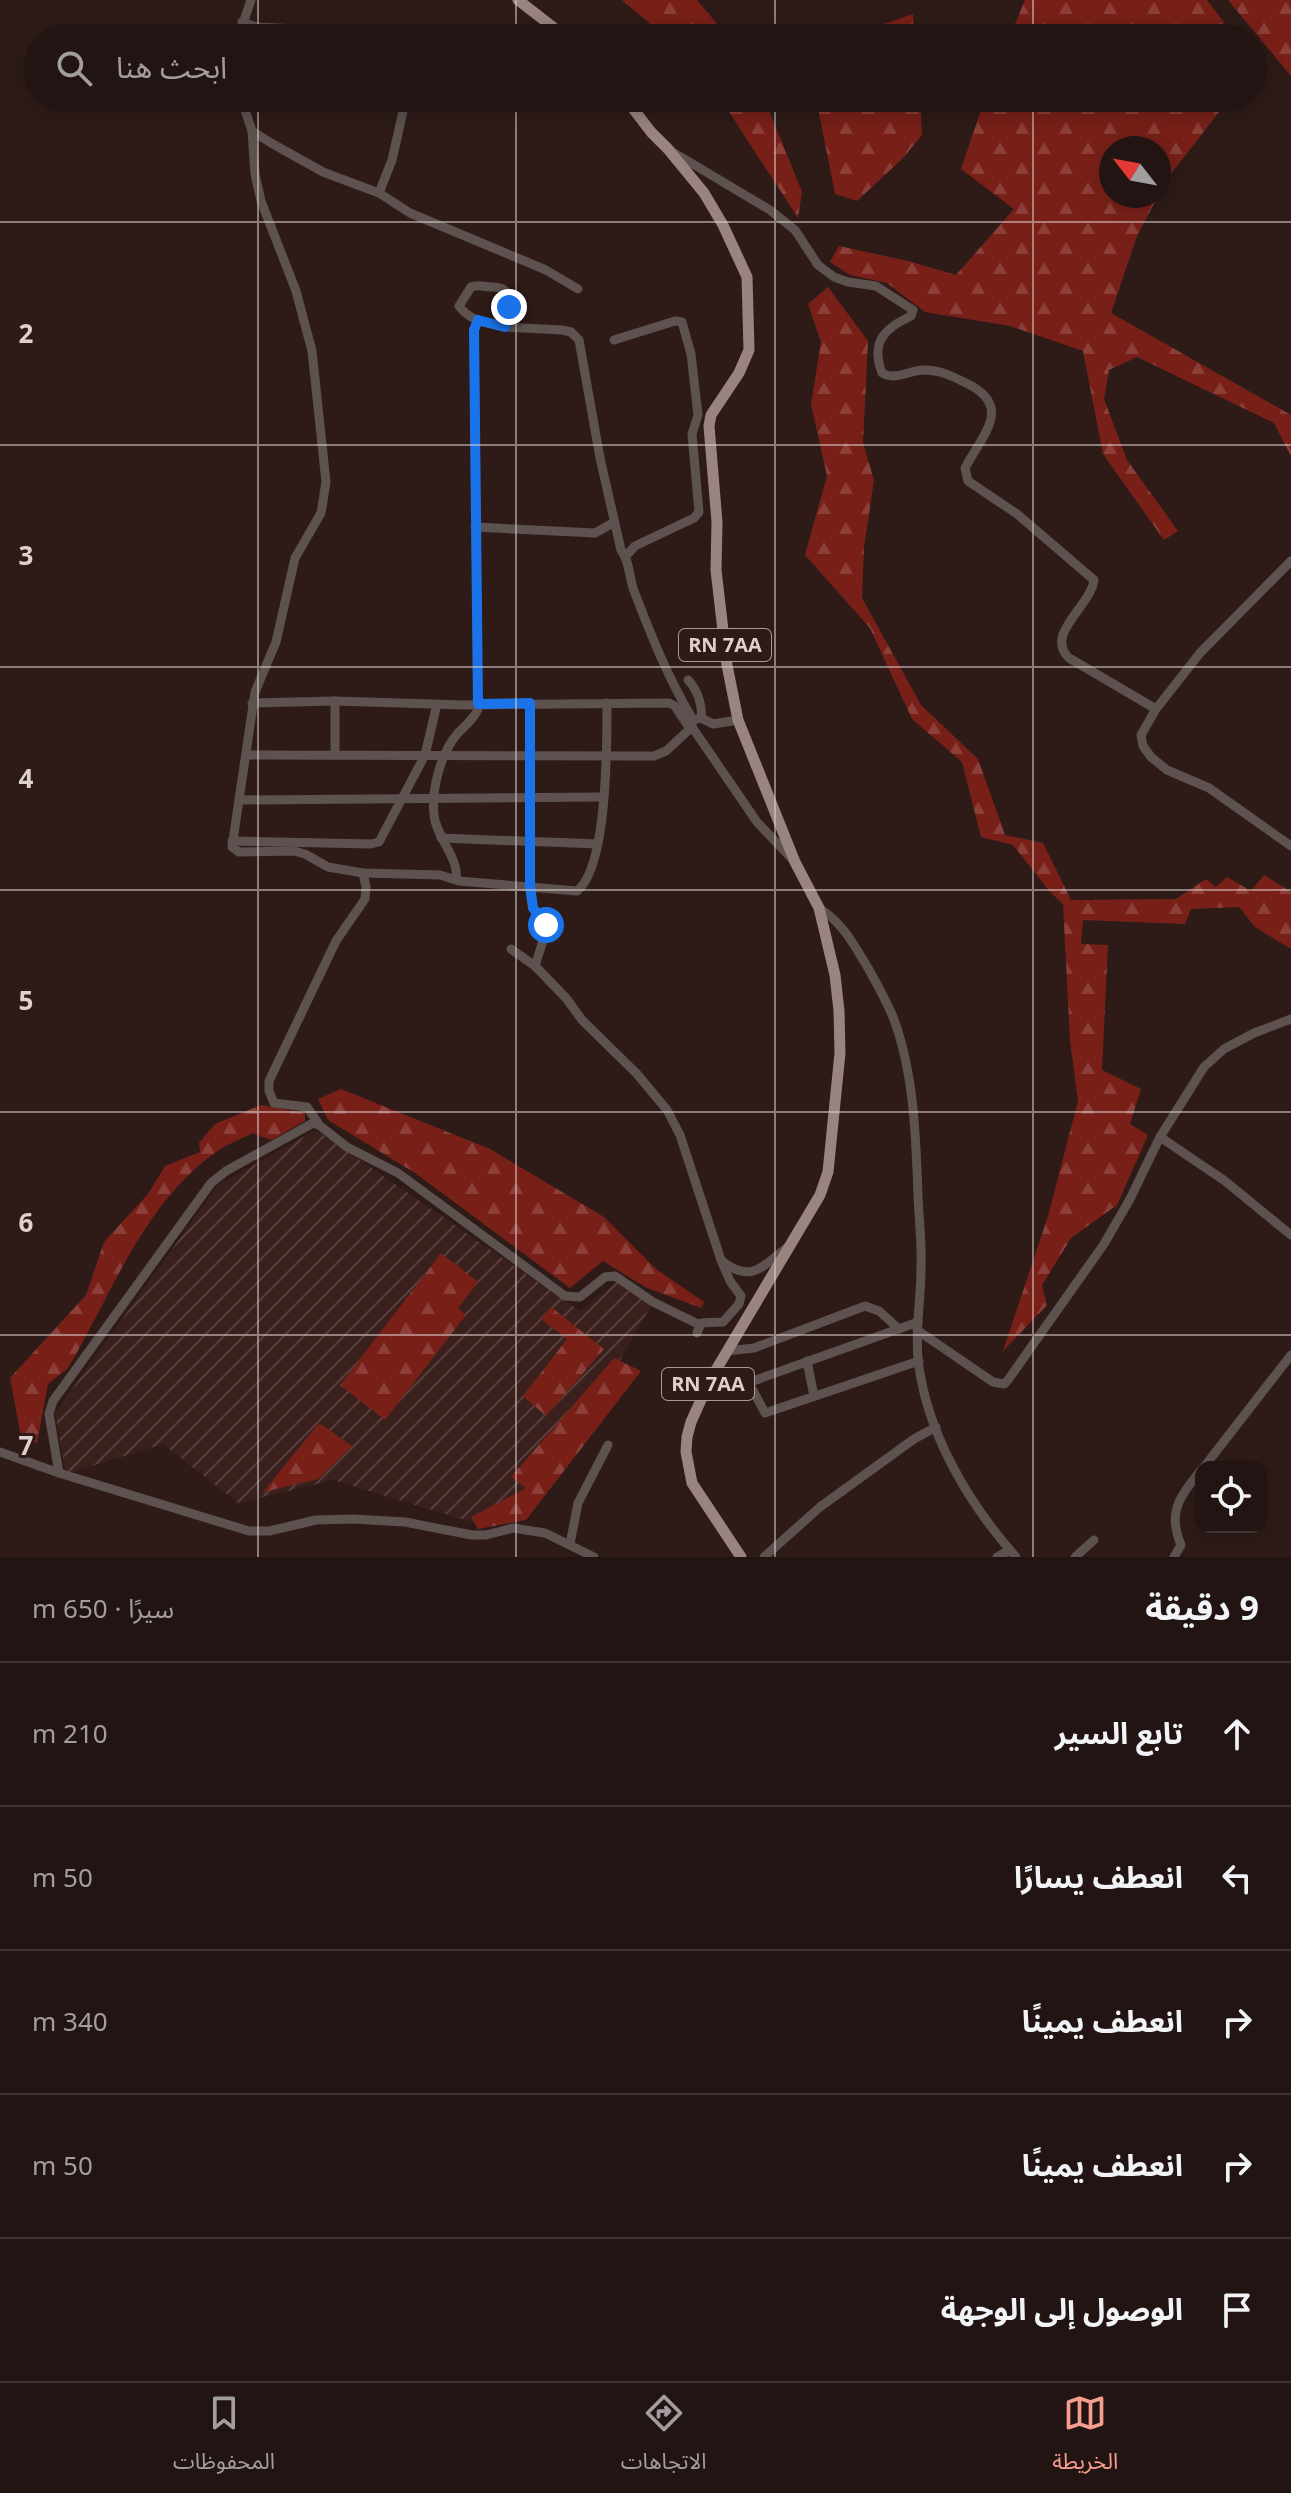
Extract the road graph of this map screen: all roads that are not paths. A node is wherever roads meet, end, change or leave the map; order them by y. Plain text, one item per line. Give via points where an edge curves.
1 (251, 0) edge
2 (518, 0) edge
3 (242, 22) joint
4 (252, 24) edge
5 (549, 24) edge
6 (246, 112) edge
7 (403, 112) edge
8 (636, 112) edge
9 (252, 131) junction
10 (668, 149) junction
11 (379, 193) junction
12 (578, 289) dead end
13 (478, 320) junction
14 (505, 327) junction
15 (614, 340) dead end
16 (702, 425) junction
17 (613, 523) junction
18 (475, 527) junction
19 (626, 556) junction
20 (1291, 561) edge
21 (688, 680) dead end
22 (335, 701) junction
23 (252, 703) junction
24 (530, 703) junction
25 (607, 703) junction
26 (437, 704) junction
27 (478, 704) junction
28 (1156, 709) junction
29 (738, 720) junction
30 (694, 723) junction
31 (247, 755) junction
32 (335, 755) junction
33 (425, 755) junction
34 (442, 755) junction
35 (530, 755) junction
36 (607, 756) junction
37 (435, 797) junction
38 (530, 797) junction
39 (603, 797) junction
40 (403, 798) junction
41 (240, 800) junction
42 (441, 838) junction
43 (530, 840) junction
44 (232, 841) junction
45 (598, 844) junction
46 (1291, 846) edge
47 (795, 862) junction
48 (363, 873) junction
49 (456, 880) junction
50 (530, 886) junction
51 (819, 908) junction
52 (511, 949) dead end
53 (535, 966) junction
54 (1291, 1019) edge
55 (318, 1123) junction
56 (1160, 1137) junction
57 (1291, 1235) edge
58 (791, 1245) junction
59 (721, 1260) junction
60 (917, 1326) junction
61 (899, 1329) junction
62 (727, 1351) junction
63 (1291, 1355) edge
64 (807, 1361) junction
65 (919, 1361) junction
66 (710, 1380) junction
67 (749, 1383) junction
68 (814, 1396) junction
69 (936, 1427) junction
70 (608, 1445) dead end
71 (0, 1452) edge
72 (1208, 1461) edge
73 (59, 1473) junction
74 (1195, 1478) edge
75 (1094, 1540) dead end
76 (570, 1544) junction
77 (1013, 1553) edge
78 (594, 1557) edge
79 (741, 1557) edge
80 (764, 1557) edge
81 (997, 1557) edge
82 (1075, 1557) edge
83 (1174, 1557) edge

1 - 3 street
2 - 5 main road
3 - 4 street
6 - 9 street
7 - 11 street
8 - 10 main road
9 - 11 street via 323,172
9 - 23 street via 261,201 296,291 312,351 326,482 321,513 295,558 279,633
10 - 16 main road via 704,193 747,277 749,350
10 - 28 street via 770,210 795,230 818,265 834,277 876,286 913,310 884,334 878,363 882,373 892,377 941,371 990,399 992,418 965,476 1094,580 1062,635 1062,652
11 - 12 street via 410,213 546,270
13 - 14 street
13 - 14 street via 459,305 473,285 499,286 509,299
13 - 18 street
14 - 17 street via 567,331 579,340
15 - 16 street via 682,322
16 - 19 street via 692,434 698,514 635,546
16 - 29 main road, RN 7AA via 716,499 716,570
17 - 18 street via 595,533
17 - 19 street
18 - 27 street
19 - 30 street via 658,653
20 - 28 street via 1200,653
21 - 30 street via 702,714
22 - 23 street
22 - 26 street
22 - 32 street
23 - 31 street
24 - 25 street
24 - 27 street
24 - 35 street
25 - 30 street via 669,703
25 - 36 street
26 - 27 street
26 - 33 street
27 - 34 street via 475,716
28 - 46 street via 1141,735 1151,757 1209,788
29 - 30 street
29 - 47 main road, RN 7AA
30 - 36 street via 661,755
30 - 47 street via 757,822
31 - 32 street
31 - 41 street
32 - 33 street
33 - 34 street
33 - 40 street
34 - 35 street
34 - 37 street
35 - 36 street
35 - 38 street
36 - 39 street
37 - 38 street
37 - 40 street
37 - 42 street
38 - 39 street
38 - 43 street
39 - 45 street
40 - 41 street
40 - 44 street via 384,836 373,844
41 - 44 street
42 - 43 street
42 - 49 street
43 - 45 street
43 - 50 street
44 - 48 street via 239,852 300,852 332,868
45 - 50 street via 580,889
47 - 51 main road, RN 7AA
48 - 49 street
48 - 55 street via 365,899 336,941 269,1081 274,1103 307,1107
49 - 50 street
50 - 53 street via 533,908 547,928
51 - 58 main road, RN 7AA via 835,975 840,1053 828,1172
51 - 60 street via 841,924 873,978 894,1020 903,1056 922,1250
52 - 53 street
53 - 59 street via 667,1110
54 - 56 street via 1224,1049 1204,1067
55 - 59 street via 347,1147 398,1173 565,1296 583,1296 611,1275 698,1329 723,1322 740,1301
55 - 73 street via 226,1171 207,1188 51,1404
56 - 57 street
56 - 60 street via 1104,1244 1004,1384 993,1382
58 - 59 street via 751,1273 738,1272
58 - 62 main road, RN 7AA
60 - 61 street
60 - 65 street
61 - 62 street via 865,1306 754,1348
61 - 64 street
62 - 66 main road, RN 7AA
63 - 72 street
64 - 67 street
64 - 68 street
65 - 68 street
65 - 69 street
66 - 67 street via 735,1387
66 - 79 main road, RN 7AA via 691,1422 688,1468 692,1483
67 - 68 street via 765,1413
69 - 77 street via 974,1504
69 - 80 street via 820,1507
70 - 76 street via 578,1503
71 - 73 street
73 - 76 street via 259,1532 316,1520 378,1519 472,1535 513,1528
74 - 83 street via 1175,1512 1181,1545
75 - 82 street
76 - 78 street
77 - 81 street

